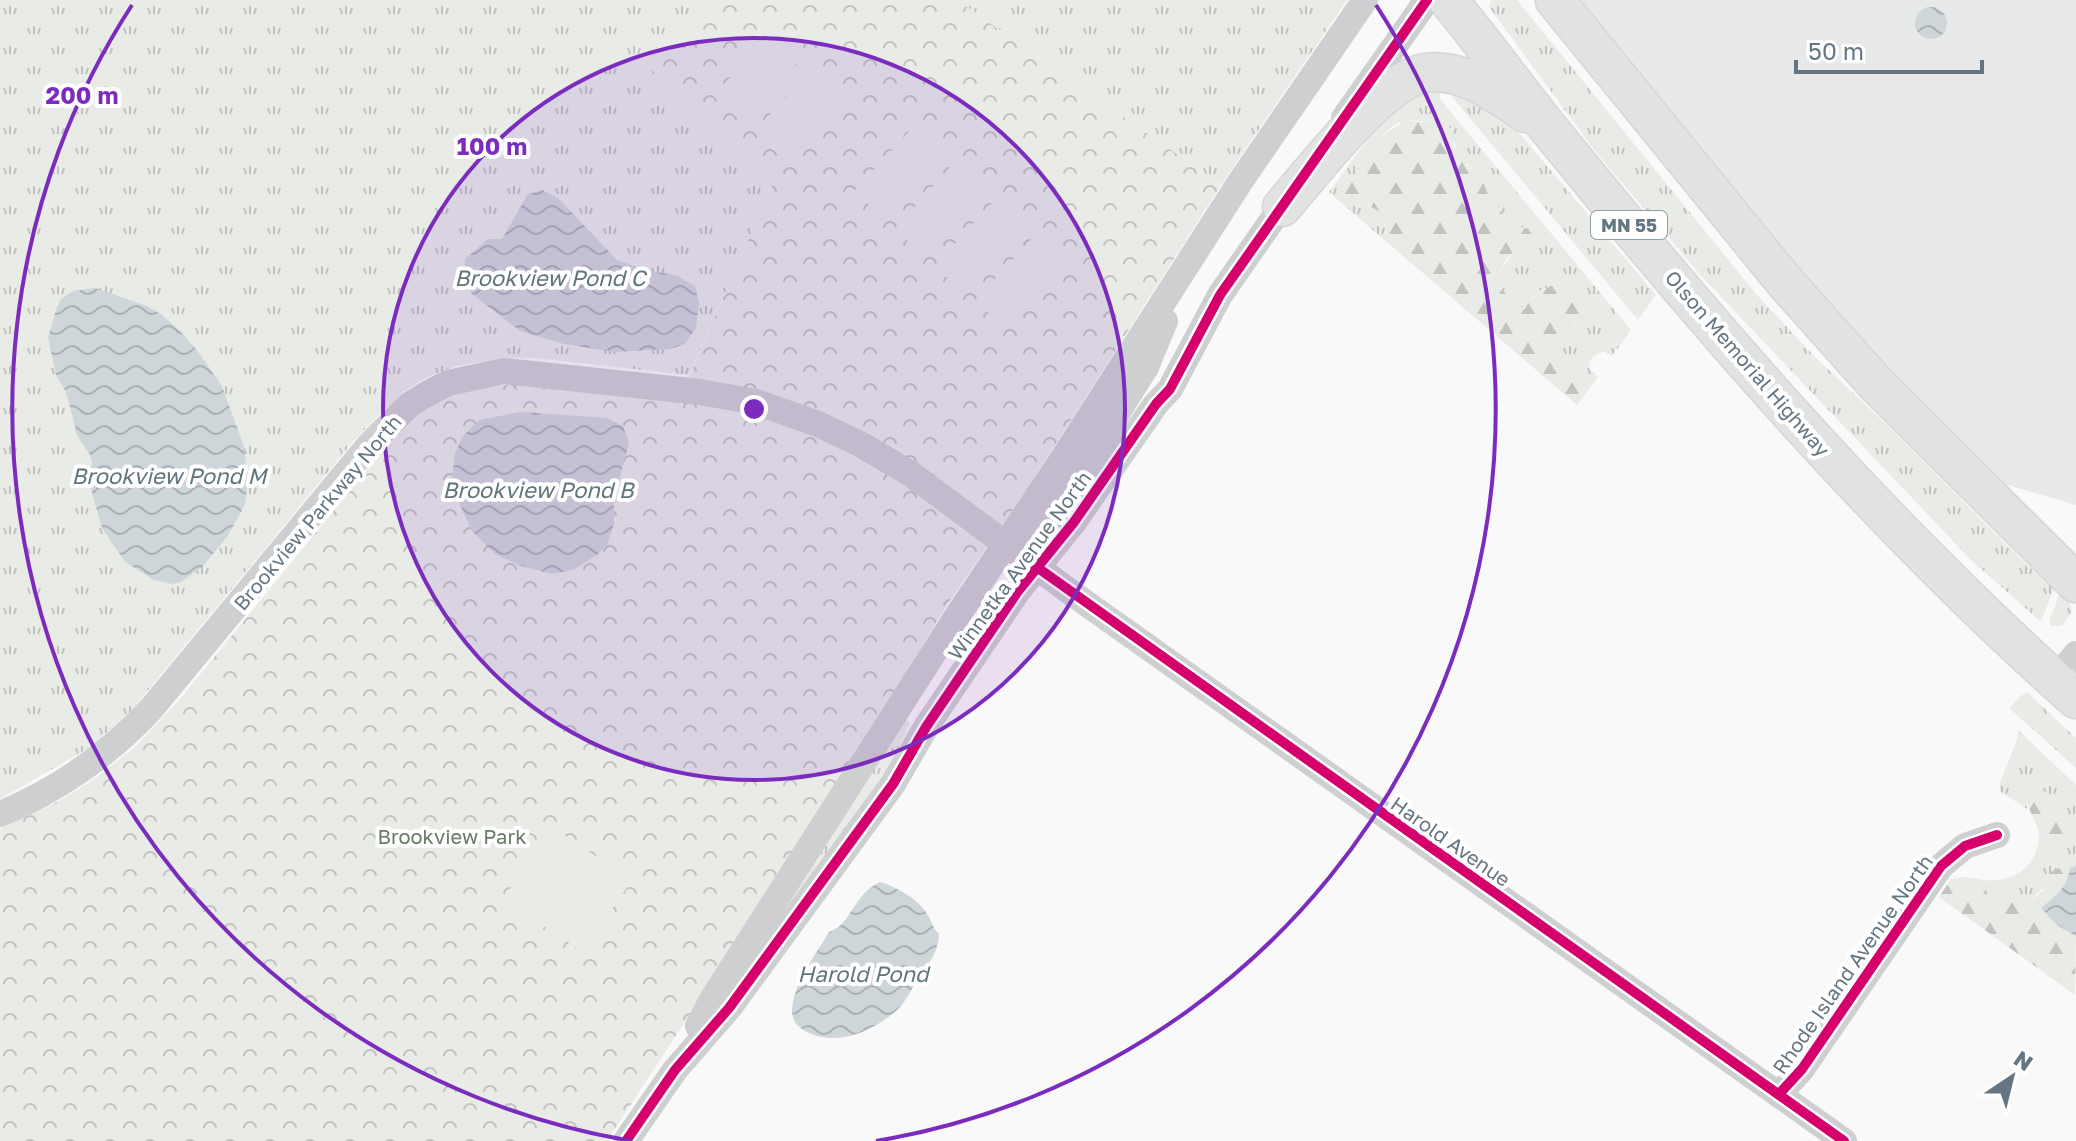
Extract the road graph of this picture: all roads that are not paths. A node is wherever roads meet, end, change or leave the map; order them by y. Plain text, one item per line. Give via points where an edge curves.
1 (1365, 0) edge
2 (1427, 0) edge
3 (1448, 0) edge
4 (1555, 0) edge
5 (1548, 127) junction
6 (1282, 207) junction
7 (1179, 276) junction
8 (1006, 543) junction
9 (1038, 568) junction
10 (2076, 583) edge
11 (2069, 678) edge
12 (0, 814) edge
13 (1997, 835) dead end
14 (675, 1070) junction
15 (1779, 1094) junction
16 (626, 1141) edge
17 (1844, 1141) edge

1 - 7 street, Winnetka Avenue North
2 - 6 street, Winnetka Avenue North
3 - 5 highway, Olson Memorial Highway / MN 55
4 - 10 highway via 1785,282 1887,395
5 - 6 highway via 1475,82 1443,73 1412,77 1379,100
5 - 11 highway, Olson Memorial Highway / MN 55 via 1818,444 1948,579
6 - 9 street, Winnetka Avenue North via 1220,295 1170,389
7 - 8 street, Winnetka Avenue North
7 - 9 street via 1146,367 1037,541 1032,555
8 - 9 street, Brookview Parkway North
8 - 12 street, Brookview Parkway North via 860,444 756,402 540,373 504,371 448,383 409,405 369,445 123,739 34,800
8 - 14 street, Winnetka Avenue North via 730,971
9 - 14 street, Winnetka Avenue North via 866,822 729,1008
9 - 15 street, Harold Avenue
13 - 15 street, Rhode Island Avenue North via 1965,846 1941,866 1802,1069
14 - 16 street, Winnetka Avenue North
15 - 17 street, Harold Avenue

